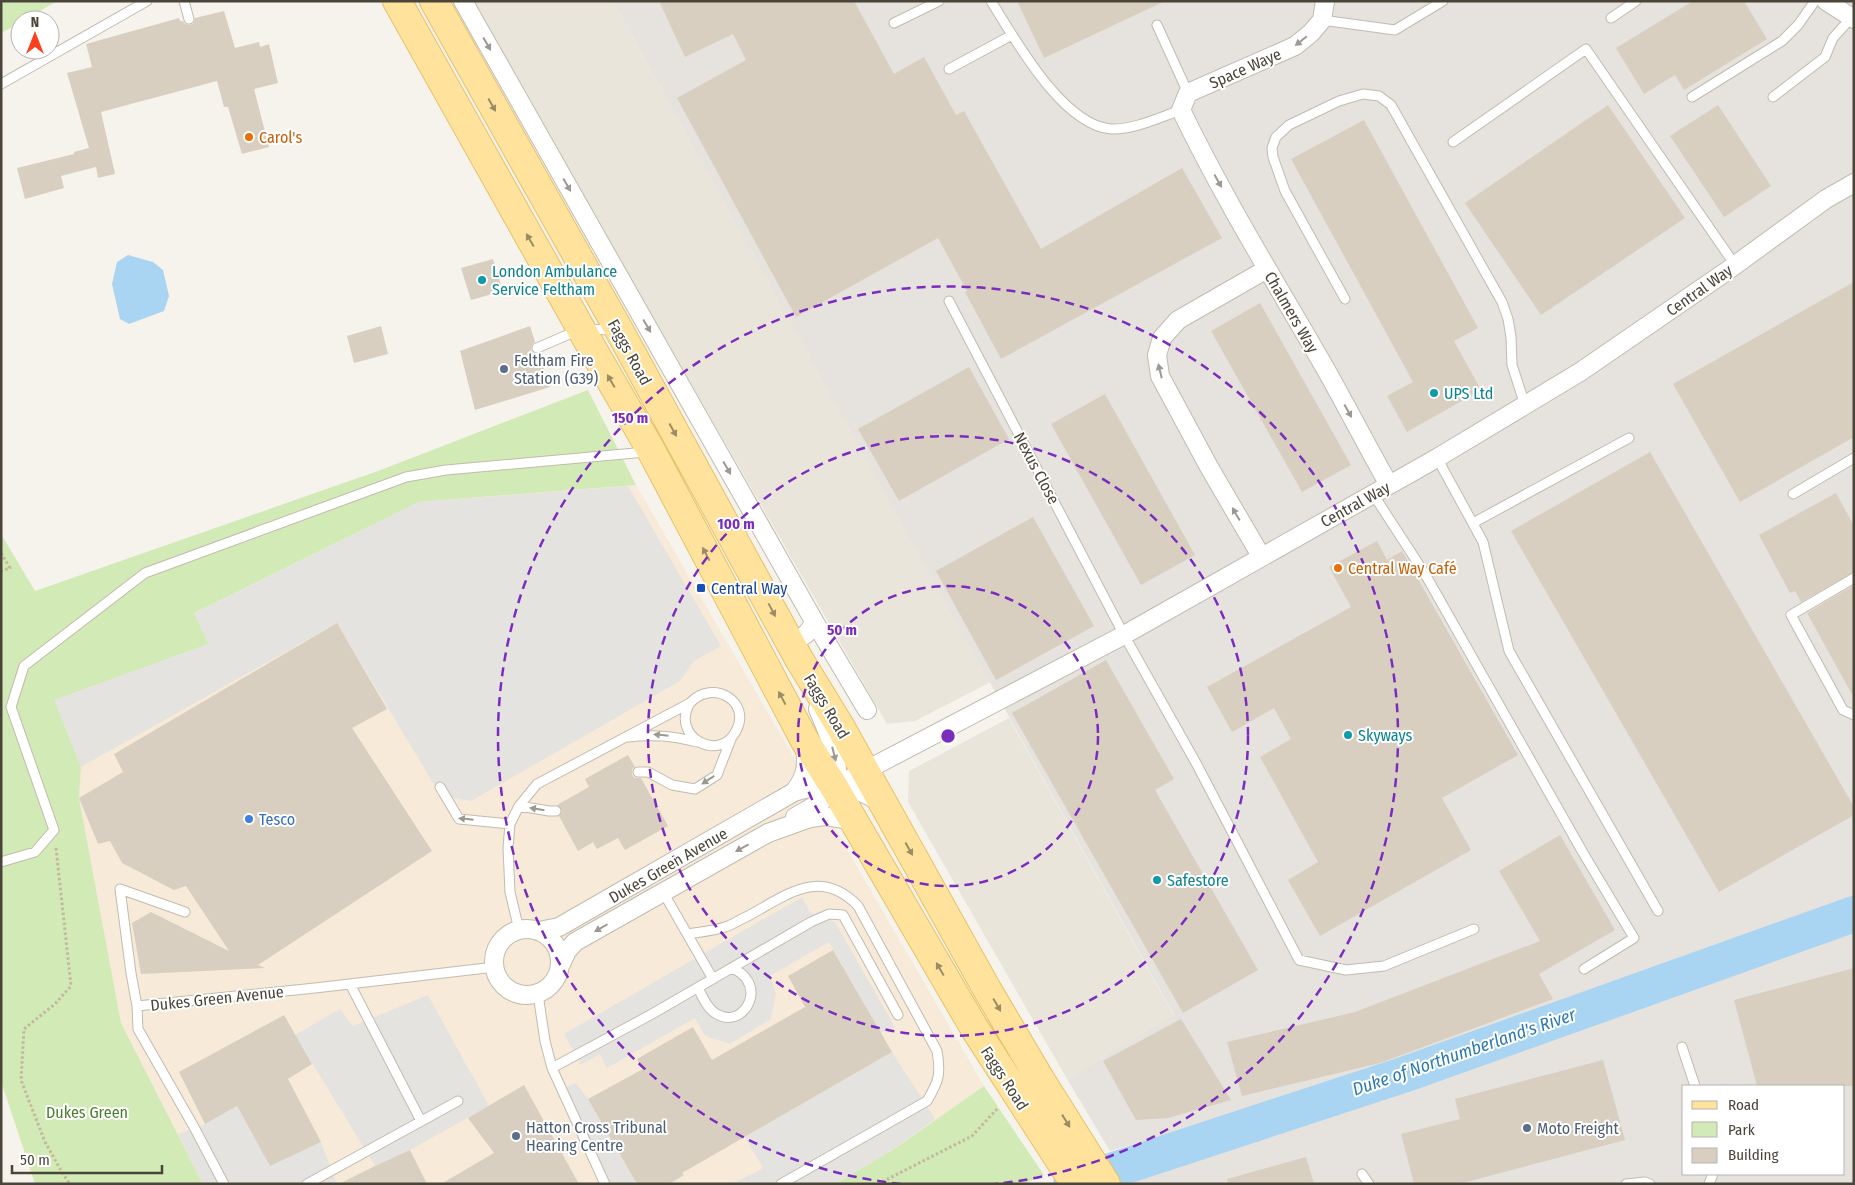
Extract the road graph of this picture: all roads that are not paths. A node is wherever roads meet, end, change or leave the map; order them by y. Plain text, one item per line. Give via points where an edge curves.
1 (147, 1) edge
2 (184, 1) edge
3 (434, 1) edge
4 (463, 1) edge
5 (939, 1) edge
6 (991, 1) edge
7 (1325, 1) edge
8 (1443, 1) edge
9 (1636, 1) edge
10 (1815, 1) edge
11 (1826, 1) edge
12 (401, 9) edge
13 (1611, 18) dead end
14 (1852, 18) edge
15 (189, 19) dead end
16 (1322, 20) junction
17 (894, 23) dead end
18 (1157, 25) dead end
19 (1012, 35) junction
20 (949, 69) dead end
21 (1, 84) edge
22 (1188, 93) junction
23 (1692, 97) dead end
24 (1773, 97) dead end
25 (1181, 110) junction
26 (1453, 142) dead end
27 (1854, 182) edge
28 (1735, 265) junction
29 (1267, 269) junction
30 (1345, 299) dead end
31 (949, 301) dead end
32 (581, 329) junction
33 (619, 330) junction
34 (537, 348) dead end
35 (1525, 405) junction
36 (1629, 438) dead end
37 (652, 452) junction
38 (1437, 458) junction
39 (1854, 458) edge
40 (1389, 485) junction
41 (1373, 494) junction
42 (1792, 494) dead end
43 (1473, 523) junction
44 (1261, 556) junction
45 (1854, 578) edge
46 (814, 621) junction
47 (1124, 634) junction
48 (795, 651) junction
49 (690, 703) junction
50 (867, 710) dead end
51 (1854, 715) edge
52 (623, 737) junction
53 (731, 738) junction
54 (805, 741) junction
55 (698, 742) junction
56 (638, 772) dead end
57 (853, 783) junction
58 (440, 787) dead end
59 (794, 792) junction
60 (519, 806) junction
61 (556, 811) dead end
62 (854, 822) junction
63 (510, 824) junction
64 (768, 834) junction
65 (1, 862) edge
66 (663, 892) junction
67 (1658, 911) dead end
68 (185, 912) dead end
69 (912, 921) junction
70 (1474, 929) dead end
71 (519, 930) junction
72 (539, 931) junction
73 (688, 934) junction
74 (561, 964) junction
75 (495, 967) junction
76 (732, 968) junction
77 (1584, 969) dead end
78 (713, 979) junction
79 (350, 984) junction
80 (698, 988) junction
81 (538, 994) junction
82 (137, 1006) junction
83 (898, 1015) dead end
84 (1682, 1048) dead end
85 (552, 1068) junction
86 (1695, 1085) edge
87 (458, 1101) dead end
88 (421, 1121) junction
89 (1362, 1174) dead end
90 (224, 1184) edge
91 (307, 1184) edge
92 (605, 1184) edge
93 (781, 1184) edge
94 (1075, 1184) edge
95 (1106, 1184) edge
96 (1370, 1184) edge
97 (1626, 1184) edge
98 (1650, 1184) edge

1 - 21 lane
2 - 15 lane
3 - 12 street
3 -> 33 main road, Faggs Road
4 -> 46 street
5 - 17 lane
6 - 19 lane
7 - 16 street
8 - 16 lane via 1395,30
9 - 13 lane
10 - 23 lane via 1782,41
11 - 14 street
32 -> 12 main road, Faggs Road
14 - 24 lane via 1833,38 1825,57
16 -> 22 street, Space Waye via 1295,46
18 - 22 lane
19 - 20 lane
19 - 25 lane via 1039,76 1064,103 1092,124 1112,129 1132,126
22 - 25 street, Space Waye
25 -> 29 street, Chalmers Way
26 - 28 lane via 1586,49
27 - 28 street, Central Way via 1826,198
28 - 35 street, Central Way via 1580,372
29 -> 40 street, Chalmers Way
44 -> 29 street via 1160,376 1157,355 1162,338 1178,320
30 - 35 lane via 1285,191 1272,148 1276,137 1289,126 1339,101 1363,94 1380,96 1391,105 1502,302 1511,337 1512,365
31 - 47 lane, Nexus Close
32 - 33 lane
32 - 34 lane
37 -> 32 main road, Faggs Road
33 -> 48 main road, Faggs Road
35 - 38 street, Central Way
36 - 43 lane
54 -> 37 main road, Faggs Road
37 - 65 lane via 456,469 406,477 145,573 24,666 11,707 54,830 35,852
38 - 40 street, Central Way
38 - 43 lane
39 - 42 lane
40 - 41 street, Central Way
41 - 44 street, Central Way
41 - 77 lane via 1425,574 1634,938
43 - 67 lane via 1483,542 1509,651
44 - 47 street, Central Way
45 - 51 lane via 1791,615 1843,710
46 - 48 street
46 - 50 street
47 - 57 street, Central Way
47 - 70 lane, Nexus Close via 1299,960 1346,970 1384,966
48 - 57 main road, Faggs Road
49 - 52 lane
49 - 53 lane via 709,692 717,692 734,702 739,713 738,727
49 - 55 lane via 685,714 686,726
55 -> 52 lane via 651,734
52 - 60 lane via 537,784
53 - 55 lane via 710,746
53 -> 56 lane via 717,775 695,789 672,785 648,772
57 -> 54 main road, Faggs Road
54 - 59 street, Faggs Road via 807,765 803,780
57 - 59 street
57 - 62 main road, Faggs Road
57 - 64 street, Dukes Green Avenue
57 - 69 main road via 888,853
57 -> 95 main road, Faggs Road via 885,807 984,984
63 -> 58 lane via 458,820
59 - 72 street, Dukes Green Avenue via 559,927
61 -> 60 lane
60 - 63 lane
62 - 64 street, Dukes Green Avenue via 825,816 810,818
62 - 69 main road, Faggs Road
63 - 71 lane via 510,892
64 -> 66 street, Dukes Green Avenue
66 - 73 lane
66 -> 74 street, Dukes Green Avenue via 575,942
68 - 82 lane via 120,889
94 -> 69 main road, Faggs Road via 973,1026
71 - 72 street
71 - 75 street via 510,934 497,949
72 - 74 street via 557,947
73 - 78 lane
73 - 93 lane via 726,927 810,885 828,886 847,895 858,906 937,1051 940,1069 936,1086 927,1101
74 - 81 street via 554,983
75 - 79 lane, Dukes Green Avenue
75 - 81 street via 498,978 515,993 526,996
76 - 78 lane
76 - 80 lane via 749,981 750,988 746,1008 738,1016 726,1018 714,1012
76 - 83 lane via 811,922 829,914 843,915
78 - 80 lane
79 - 82 lane, Dukes Green Avenue
79 - 88 lane
80 - 85 lane
81 - 85 lane
82 - 90 lane, Dukes Green Avenue via 138,1030
84 - 86 lane
85 - 92 lane
87 - 88 lane
88 - 91 lane
89 - 96 lane
97 - 98 lane

